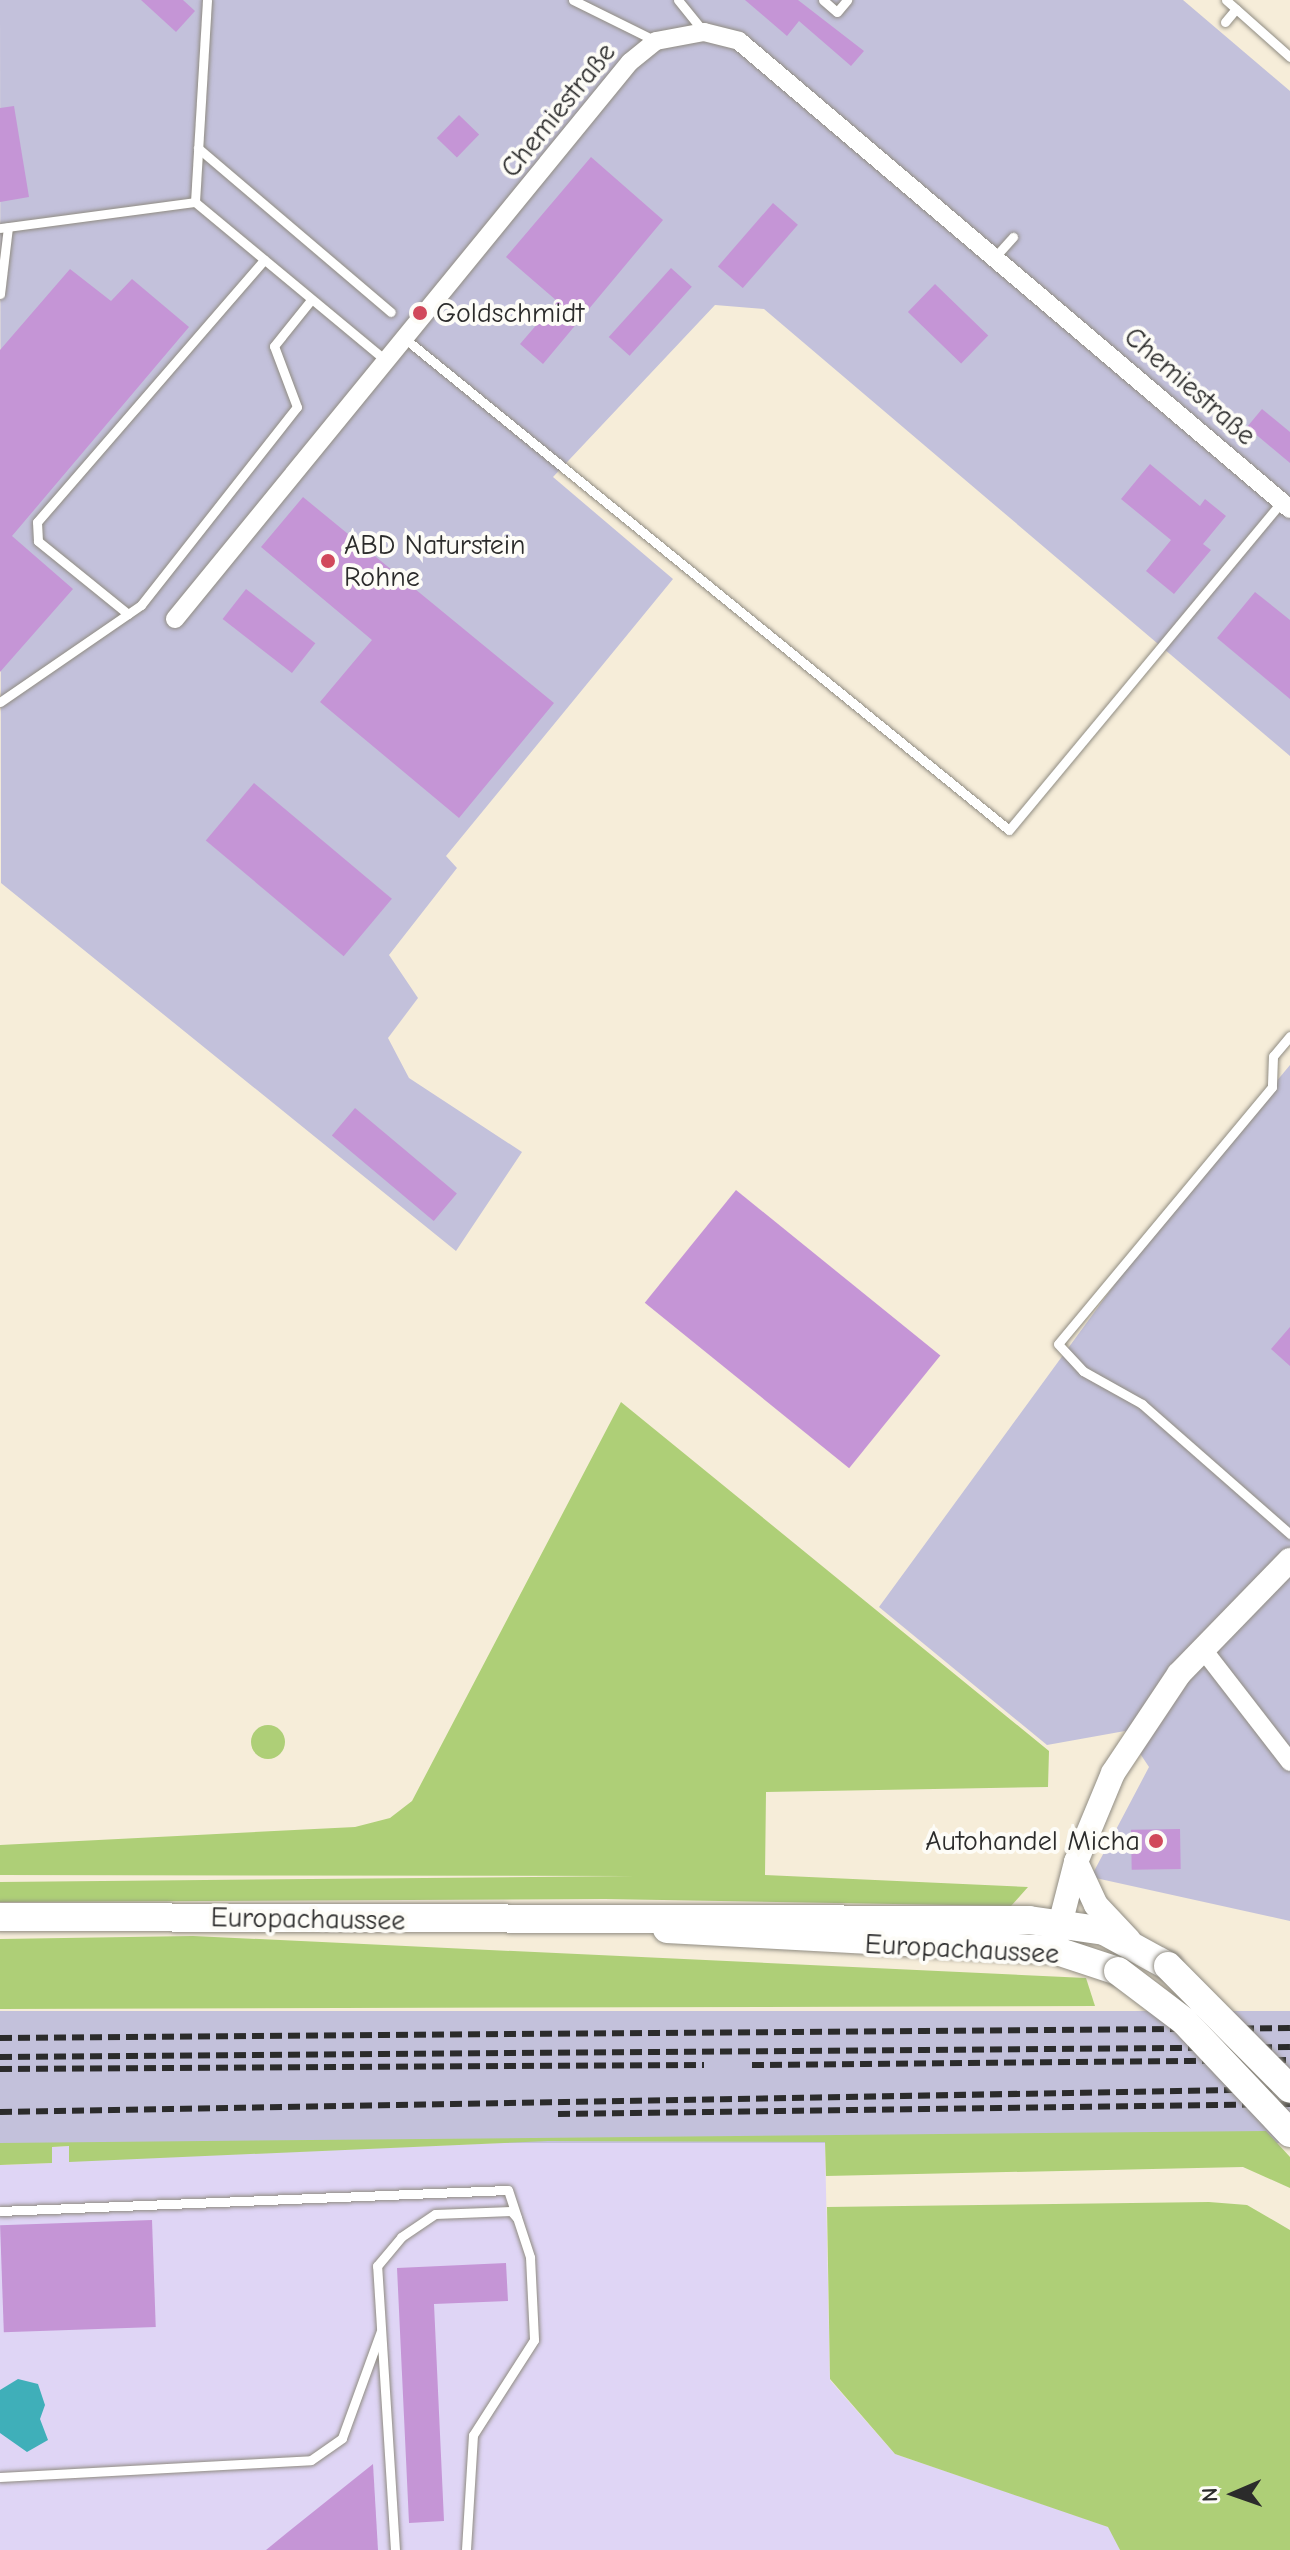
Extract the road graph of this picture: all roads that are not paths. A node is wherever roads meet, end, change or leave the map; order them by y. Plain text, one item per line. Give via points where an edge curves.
1 (207, 0) edge
2 (573, 0) edge
3 (678, 0) edge
4 (823, 0) edge
5 (847, 0) edge
6 (1226, 0) edge
7 (1236, 9) junction
8 (1225, 22) dead end
9 (704, 32) junction
10 (656, 41) junction
11 (1290, 57) edge
12 (198, 148) junction
13 (195, 202) junction
14 (4, 227) edge
15 (1013, 237) dead end
16 (995, 257) junction
17 (264, 260) junction
18 (0, 294) edge
19 (311, 300) junction
20 (391, 312) dead end
21 (409, 342) junction
22 (390, 364) junction
23 (1286, 506) edge
24 (128, 614) junction
25 (175, 619) dead end
26 (0, 702) edge
27 (1290, 1036) edge
28 (1290, 1534) edge
29 (1290, 1560) edge
30 (1202, 1648) junction
31 (1290, 1762) edge
32 (1076, 1862) junction
33 (0, 1917) edge
34 (1057, 1937) junction
35 (1129, 1940) junction
36 (1290, 2089) edge
37 (1290, 2133) edge
38 (0, 2211) edge
39 (523, 2223) junction
40 (381, 2331) junction
41 (0, 2477) edge
42 (395, 2550) edge
43 (466, 2550) edge

1 - 12 lane
2 - 10 lane
3 - 9 lane
4 - 5 lane via 837,12
6 - 7 lane
7 - 8 lane
7 - 11 lane
9 - 10 street, Chemiestraße
9 - 16 street, Chemiestraße via 739,41
10 - 21 street, Chemiestraße via 630,62
12 - 13 lane
12 - 20 lane
13 - 14 lane
13 - 17 lane
14 - 18 lane
15 - 16 lane
16 - 23 street, Chemiestraße
17 - 19 lane
17 - 24 lane via 37,522 38,541
19 - 22 lane
19 - 24 lane via 274,346 297,407
21 - 22 street, Chemiestraße
21 - 23 lane via 1009,830
22 - 25 street, Chemiestraße
24 - 26 lane
27 - 28 lane via 1273,1056 1272,1087 1058,1344 1083,1371 1142,1404
29 - 30 street
30 - 31 street
30 - 32 street via 1113,1773
32 - 34 street
32 - 35 street via 1089,1895
33 - 34 main road, Europachaussee via 615,1919 767,1940
34 - 35 main road, Europachaussee
34 - 37 main road, Europachaussee, bridge via 1118,1971 1184,2021
35 - 36 main road, Europachaussee, bridge via 1168,1966
38 - 39 lane via 508,2190
39 - 40 lane via 511,2211 435,2214 401,2237 377,2266
39 - 43 lane via 534,2340 473,2435
40 - 41 lane via 342,2438 311,2460
40 - 42 lane

